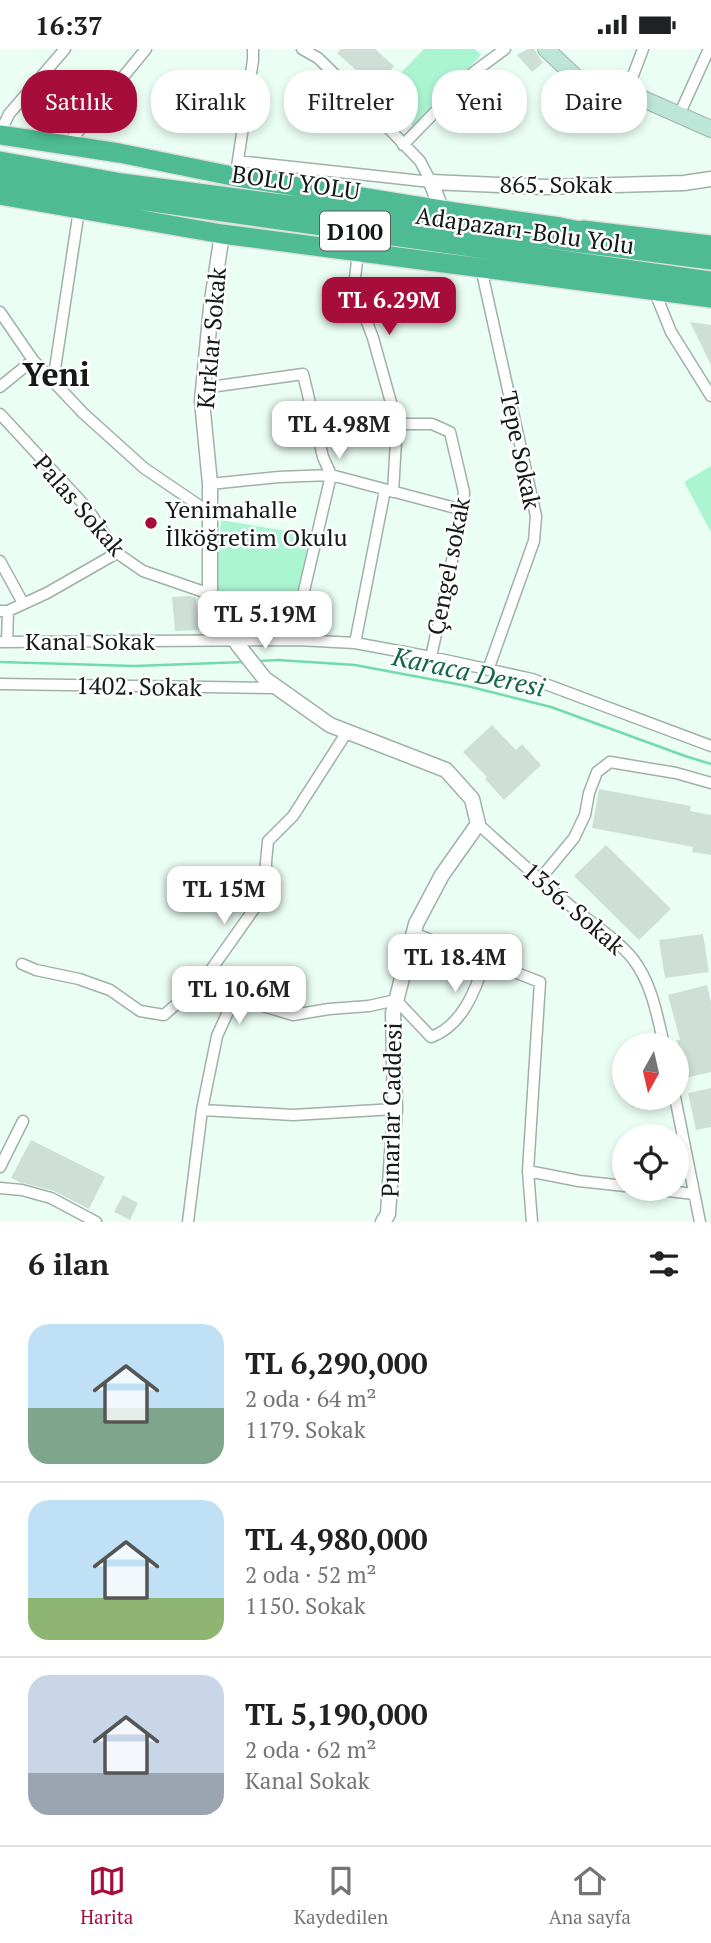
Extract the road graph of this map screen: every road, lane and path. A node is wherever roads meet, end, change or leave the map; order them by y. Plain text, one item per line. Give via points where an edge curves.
1 (65, 49) edge
2 (146, 49) edge
3 (253, 49) edge
4 (302, 49) edge
5 (505, 49) edge
6 (546, 49) edge
7 (643, 49) edge
8 (709, 49) edge
9 (568, 70) edge
10 (635, 70) edge
11 (647, 101) edge
12 (679, 115) junction
13 (711, 129) edge
14 (0, 134) edge
15 (66, 145) junction
16 (403, 145) junction
17 (0, 162) edge
18 (237, 169) junction
19 (0, 179) edge
20 (711, 179) edge
21 (431, 182) junction
22 (0, 195) edge
23 (79, 210) junction
24 (442, 211) junction
25 (222, 234) junction
26 (358, 252) junction
27 (708, 255) edge
28 (481, 268) junction
29 (555, 278) junction
30 (701, 280) edge
31 (654, 290) junction
32 (711, 298) edge
33 (0, 313) edge
34 (33, 360) junction
35 (53, 382) junction
36 (0, 387) edge
37 (203, 388) junction
38 (710, 392) edge
39 (0, 414) edge
40 (397, 424) junction
41 (331, 475) junction
42 (209, 484) junction
43 (389, 491) junction
44 (463, 510) junction
45 (210, 513) junction
46 (117, 553) junction
47 (0, 561) edge
48 (210, 594) junction
49 (23, 603) junction
50 (4, 611) edge
51 (298, 640) junction
52 (3, 642) edge
53 (237, 643) junction
54 (355, 643) junction
55 (430, 656) junction
56 (488, 670) junction
57 (0, 684) edge
58 (278, 688) junction
59 (347, 732) junction
60 (711, 746) edge
61 (711, 783) edge
62 (478, 824) junction
63 (540, 879) junction
64 (413, 933) junction
65 (485, 960) junction
66 (22, 964) dead end
67 (396, 1000) junction
68 (661, 1033) edge
69 (396, 1109) junction
70 (202, 1110) junction
71 (678, 1110) edge
72 (23, 1121) dead end
73 (0, 1167) edge
74 (528, 1171) junction
75 (612, 1185) edge
76 (0, 1188) edge
77 (689, 1193) edge
78 (694, 1194) junction
79 (96, 1222) edge
80 (188, 1222) edge
81 (383, 1222) edge
82 (532, 1222) edge
83 (700, 1222) edge

1 - 14 street via 9,114
2 - 15 street
3 - 18 street
4 - 16 street via 318,58
5 - 16 street via 474,72
6 - 9 main road
7 - 10 street
8 - 12 street
11 - 12 main road
12 - 13 main road
14 - 15 highway
15 - 18 highway
16 - 21 street via 420,161
17 - 27 highway, BOLU YOLU / D100 via 135,185
18 - 21 street
18 - 24 highway
19 - 30 highway, Adapazarı-Bolu Yolu / D100
20 - 21 street, 865. Sokak via 545,187
21 - 24 street
22 - 23 highway
23 - 25 highway
23 - 35 street
24 - 27 highway
25 - 26 highway
25 - 37 street, Kırklar Sokak
26 - 28 highway
26 - 40 street via 354,288
28 - 29 highway
28 - 56 street, Tepe Sokak via 536,516 534,541
29 - 30 highway
29 - 31 highway
31 - 32 highway
31 - 38 street via 671,332
33 - 34 street
34 - 35 street
34 - 36 street
35 - 45 street via 145,468
37 - 41 street via 303,374
37 - 42 street, Kırklar Sokak
39 - 46 street, Palas Sokak via 87,508
40 - 43 street
40 - 44 street, Çengel sokak via 432,423 450,432 464,492
41 - 42 street
41 - 43 street
41 - 51 street via 304,591
42 - 45 street, Kırklar Sokak
43 - 44 street
43 - 54 street
44 - 55 street, Çengel sokak
45 - 48 street, Kırklar Sokak
46 - 48 street, Palas Sokak via 142,571
46 - 49 street
47 - 49 street
48 - 53 street, Kırklar Sokak
49 - 50 street
50 - 52 street
51 - 53 street, Kanal Sokak
51 - 54 street, Kanal Sokak
52 - 53 street, Kanal Sokak
53 - 58 street, Kırklar Sokak
54 - 55 street, Kanal Sokak
55 - 56 street, Kanal Sokak
56 - 60 street, Kanal Sokak via 532,680
57 - 58 street, 1402. Sokak
58 - 59 street
59 - 62 street via 446,770 472,799
59 - 66 street via 293,816 268,841 266,892 208,974 163,1014 140,1011 110,990 79,979
61 - 63 street via 610,762 597,772 574,838
62 - 63 street, 1356. Sokak
62 - 64 street, Pınarlar Caddesi via 442,876
63 - 68 street, 1356. Sokak via 633,959 648,985
64 - 65 street
64 - 67 street, Pınarlar Caddesi
65 - 67 street via 464,1011 443,1033 431,1037
65 - 74 street via 540,982
67 - 69 street, Pınarlar Caddesi
67 - 70 street via 293,1015 253,1003 232,1003 217,1036
69 - 70 street via 293,1115
69 - 81 street, Pınarlar Caddesi via 388,1214
70 - 80 street
71 - 78 street
72 - 73 street
74 - 75 street
74 - 82 street
76 - 79 street via 51,1198
77 - 78 street
78 - 83 street

